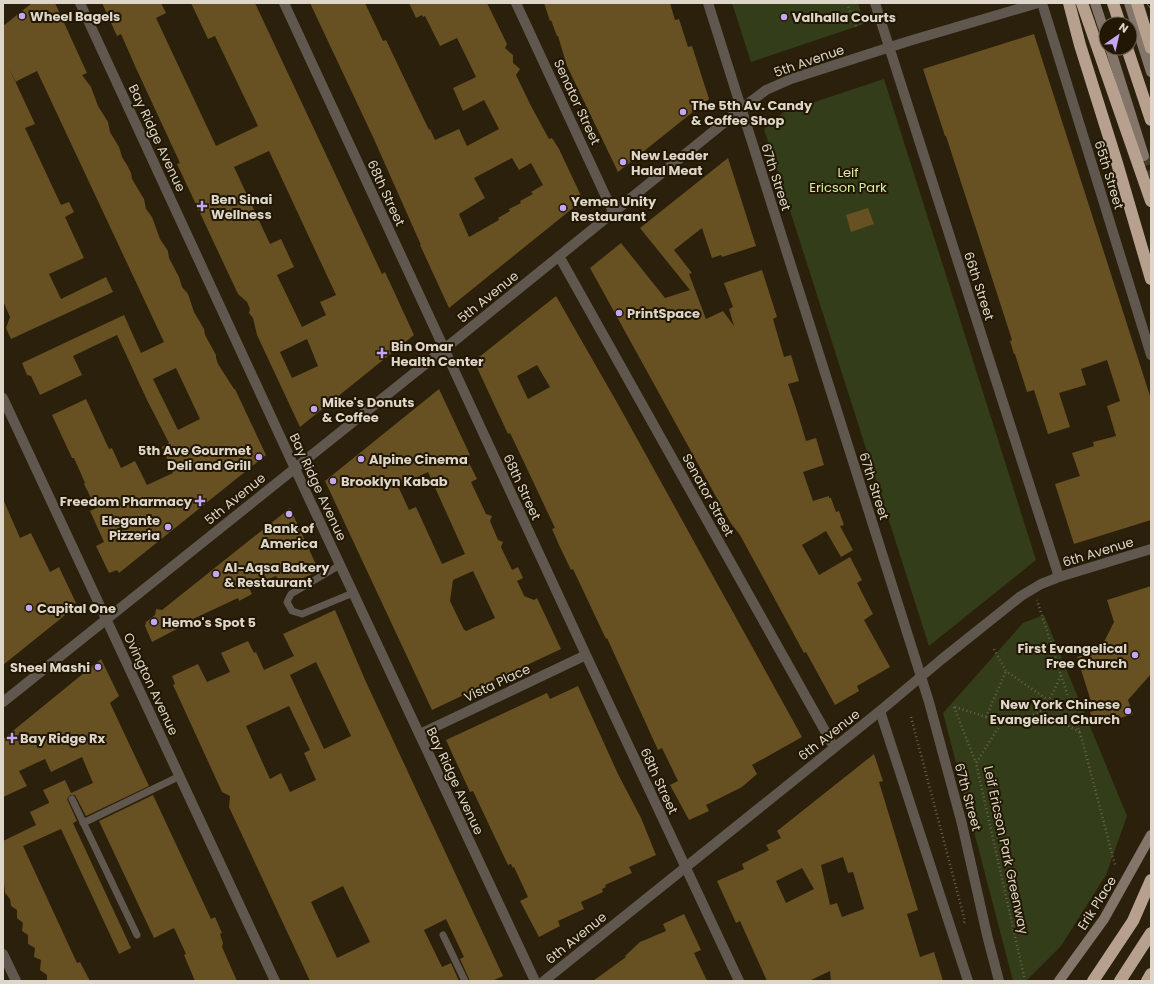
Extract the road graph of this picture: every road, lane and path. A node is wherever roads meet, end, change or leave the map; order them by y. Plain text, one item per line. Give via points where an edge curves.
1 (80, 3) edge
2 (284, 3) edge
3 (516, 3) edge
4 (708, 3) edge
5 (847, 3) edge
6 (875, 3) edge
7 (1038, 3) edge
8 (1042, 3) edge
9 (1069, 3) edge
10 (1082, 3) edge
11 (1095, 3) edge
12 (1113, 3) edge
13 (1129, 3) edge
14 (1137, 3) edge
15 (1099, 16) edge
16 (1117, 16) edge
17 (856, 27) dead end
18 (889, 48) junction
19 (1151, 48) edge
20 (1113, 56) edge
21 (1130, 56) edge
22 (1151, 72) edge
23 (741, 109) junction
24 (1151, 120) edge
25 (1144, 156) tunnel mouth
26 (1151, 200) edge
27 (613, 212) junction
28 (559, 256) junction
29 (1151, 279) edge
30 (444, 349) junction
31 (1151, 355) edge
32 (3, 398) edge
33 (295, 467) junction
34 (1151, 549) edge
35 (340, 564) junction
36 (1059, 577) junction
37 (354, 593) junction
38 (1037, 599) dead end
39 (106, 619) junction
40 (994, 649) dead end
41 (586, 656) junction
42 (1006, 671) junction
43 (1061, 675) junction
44 (921, 677) junction
45 (1048, 700) junction
46 (3, 702) edge
47 (880, 711) junction
48 (1040, 711) junction
49 (986, 717) junction
50 (911, 718) dead end
51 (1002, 722) junction
52 (1080, 732) junction
53 (420, 734) junction
54 (834, 747) junction
55 (976, 763) junction
56 (180, 776) junction
57 (72, 799) dead end
58 (83, 823) junction
59 (1151, 835) edge
60 (1115, 865) dead end
61 (686, 867) junction
62 (1151, 880) edge
63 (965, 921) dead end
64 (1151, 932) edge
65 (137, 935) dead end
66 (443, 935) dead end
67 (3, 954) edge
68 (1151, 974) edge
69 (16, 981) edge
70 (275, 981) edge
71 (465, 981) edge
72 (535, 981) edge
73 (544, 981) edge
74 (739, 981) edge
75 (968, 981) edge
76 (999, 981) edge
77 (1025, 981) edge
78 (1059, 981) edge
79 (1093, 981) edge
80 (1120, 981) edge
81 (1147, 981) edge

1 - 33 street, Bay Ridge Avenue
2 - 30 street, 68th Street
3 - 27 street, Senator Street
4 - 23 street, 67th Street
5 - 17 path
6 - 18 street, 66th Street
7 - 18 street, 5th Avenue
8 - 31 street, 65th Street
9 - 29 highway
10 - 26 highway
11 - 15 main road
12 - 16 highway
13 - 22 main road
14 - 19 highway
18 - 23 street, 5th Avenue via 782,82 766,90
18 - 36 street, 66th Street
20 - 25 main road
21 - 24 highway
23 - 27 street, 5th Avenue
23 - 44 street, 67th Street
27 - 28 street, 5th Avenue
28 - 30 street, 5th Avenue
28 - 54 street, Senator Street
30 - 33 street, 5th Avenue
30 - 41 street, 68th Street
32 - 39 street, Ovington Avenue
33 - 35 street, Bay Ridge Avenue
33 - 39 street, 5th Avenue
34 - 36 street, 6th Avenue
35 - 37 street, Bay Ridge Avenue
35 - 37 lane via 291,594 287,602 292,611 302,614
36 - 44 street, 6th Avenue via 1037,586 1022,596
37 - 53 street, Bay Ridge Avenue
38 - 43 path
39 - 46 street, 5th Avenue
39 - 56 street, Ovington Avenue
40 - 42 path
41 - 53 street, Vista Place
41 - 61 street, 68th Street
42 - 45 path
42 - 49 path
43 - 45 path
43 - 52 path
44 - 47 street, 6th Avenue
44 - 76 street, 67th Street via 962,824
45 - 48 path
47 - 54 street, 6th Avenue
47 - 75 street
48 - 51 path via 1020,719
48 - 52 path
49 - 51 path
49 - 55 path via 954,707
50 - 63 path
51 - 55 path, Leif Ericson Park Greenway
52 - 60 path
53 - 72 street, Bay Ridge Avenue
54 - 61 street, 6th Avenue
55 - 77 path, Leif Ericson Park Greenway
56 - 58 lane
56 - 70 street, Ovington Avenue
57 - 58 lane
58 - 65 lane
59 - 78 main road, Erik Place via 1104,919
61 - 73 street, 6th Avenue
61 - 74 street, 68th Street
62 - 79 highway via 1133,921
64 - 80 highway
66 - 71 lane
67 - 69 street
68 - 81 highway

